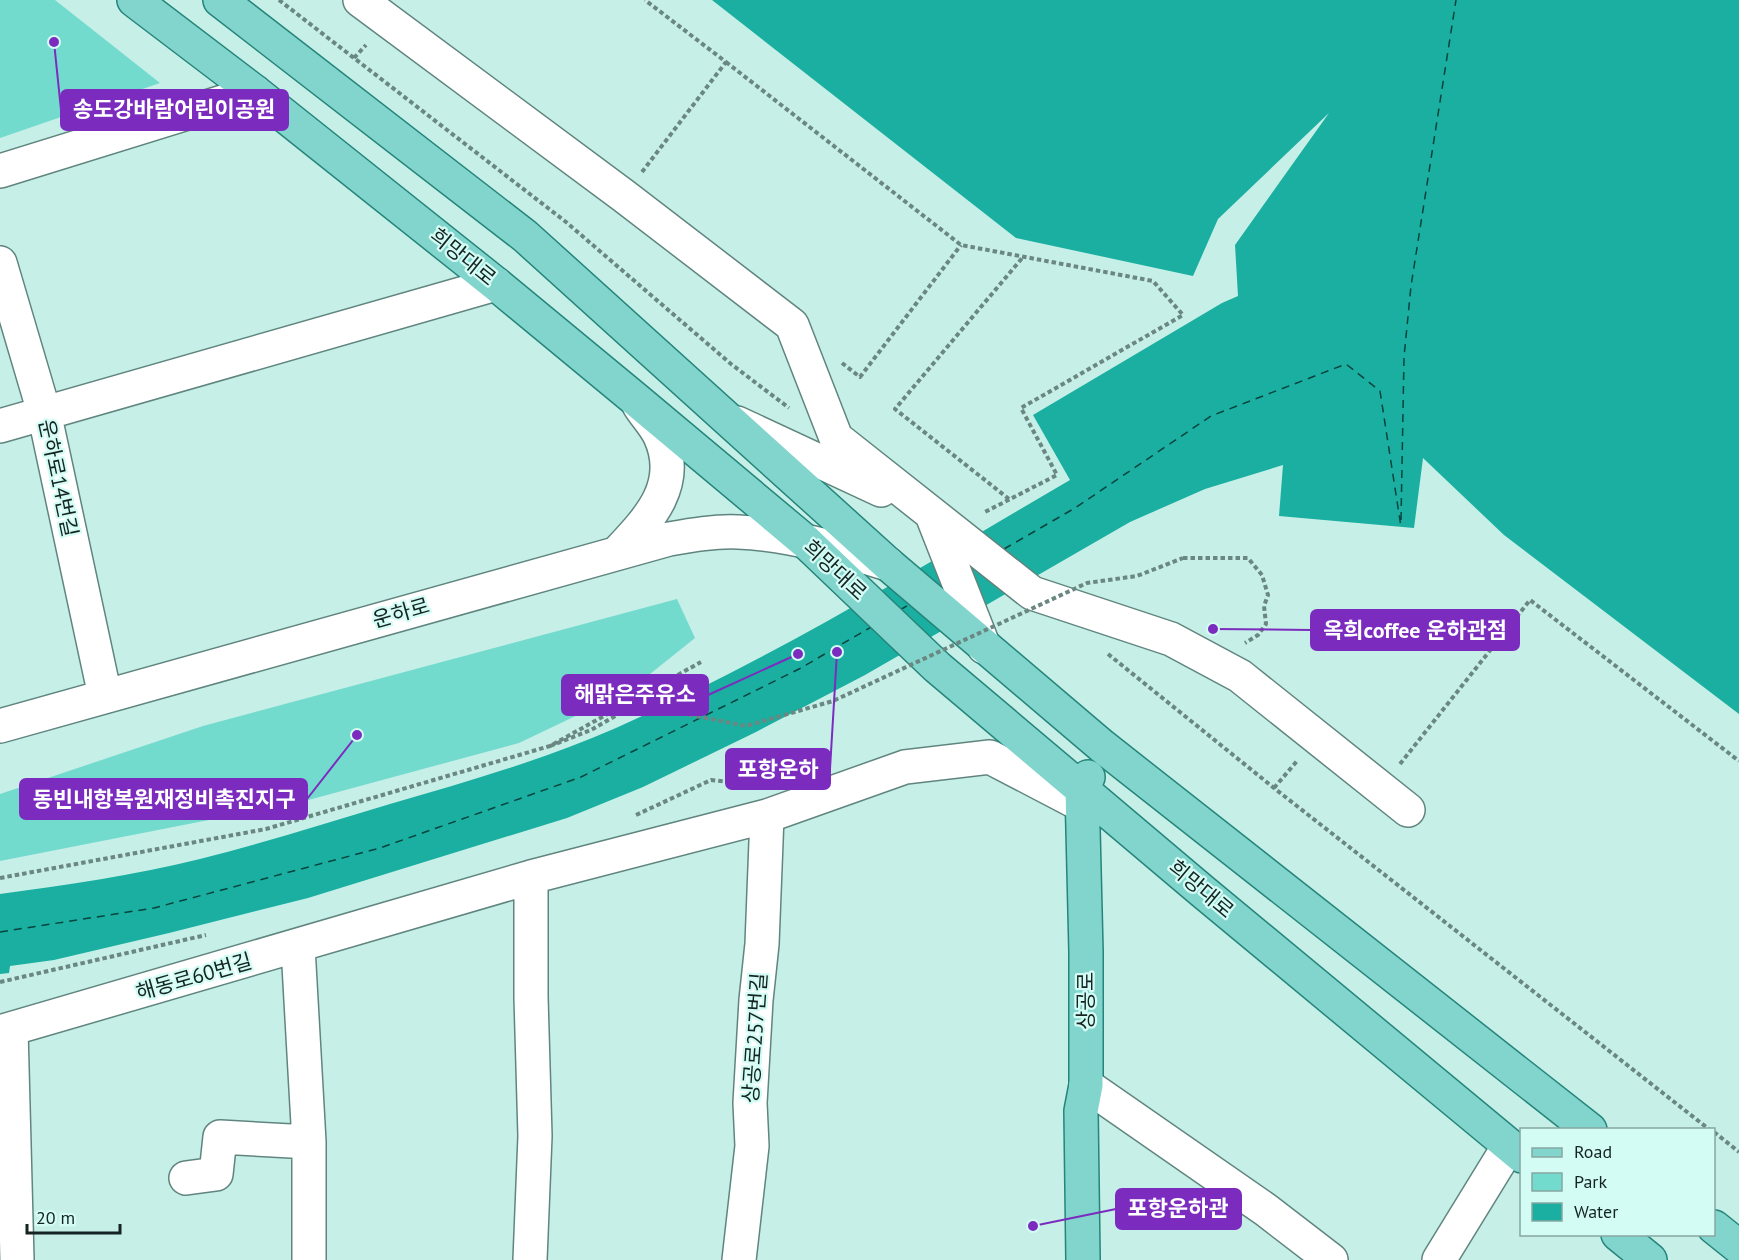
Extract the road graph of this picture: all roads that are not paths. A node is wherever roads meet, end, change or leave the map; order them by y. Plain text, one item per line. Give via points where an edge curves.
1 (134, 0) edge
2 (220, 0) edge
3 (360, 0) edge
4 (255, 92) junction
5 (0, 171) edge
6 (0, 263) edge
7 (496, 284) junction
8 (634, 399) junction
9 (44, 412) junction
10 (725, 417) junction
11 (0, 426) edge
12 (941, 522) junction
13 (806, 543) junction
14 (619, 551) junction
15 (888, 564) junction
16 (984, 647) junction
17 (105, 696) junction
18 (0, 726) edge
19 (1102, 746) junction
20 (1082, 797) junction
21 (1408, 810) dead end
22 (766, 816) junction
23 (531, 877) junction
24 (298, 947) junction
25 (5, 1031) edge
26 (1086, 1085) junction
27 (1587, 1128) edge
28 (309, 1142) junction
29 (1515, 1151) edge
30 (186, 1178) dead end
31 (1715, 1229) edge
32 (1620, 1236) edge
33 (1739, 1247) edge
34 (17, 1260) edge
35 (309, 1260) edge
36 (530, 1260) edge
37 (738, 1260) edge
38 (1083, 1260) edge
39 (1331, 1260) edge
40 (1439, 1260) edge
41 (1650, 1260) edge

1 - 4 main road, 희망대로
2 - 10 main road, 희망대로 via 525,236
3 - 12 street via 792,325 836,438
4 - 5 street
4 - 7 main road, 희망대로
6 - 9 street, 운하로14번길
7 - 8 main road, 희망대로
7 - 9 street
8 - 13 main road, 희망대로
8 - 14 street via 659,435 666,457 666,479 660,501 646,523
9 - 11 street
9 - 17 street, 운하로14번길
10 - 12 street
10 - 15 main road, 희망대로
12 - 16 street
12 - 21 street via 1047,600 1171,639 1240,676
13 - 14 street, 운하로 via 736,531 669,539
13 - 15 street, 운하로
13 - 20 main road, 희망대로
14 - 17 street, 운하로
15 - 16 main road, 희망대로
16 - 19 main road, 희망대로
17 - 18 street, 운하로
19 - 20 main road, 상공로
19 - 27 main road, 희망대로
20 - 22 street, 해동로60번길 via 990,757 905,767
20 - 26 main road, 상공로
20 - 29 main road, 희망대로
22 - 23 street, 해동로60번길
22 - 37 street, 상공로257번길 via 762,944 750,1103 752,1146
23 - 24 street, 해동로60번길
23 - 36 street via 536,1136
24 - 25 street, 해동로60번길
24 - 28 street
25 - 34 street, 해동로60번길
26 - 38 main road, 상공로 via 1081,1111
26 - 39 street
28 - 30 street via 220,1137 216,1174
28 - 35 street
29 - 40 street
31 - 33 main road
32 - 41 main road

